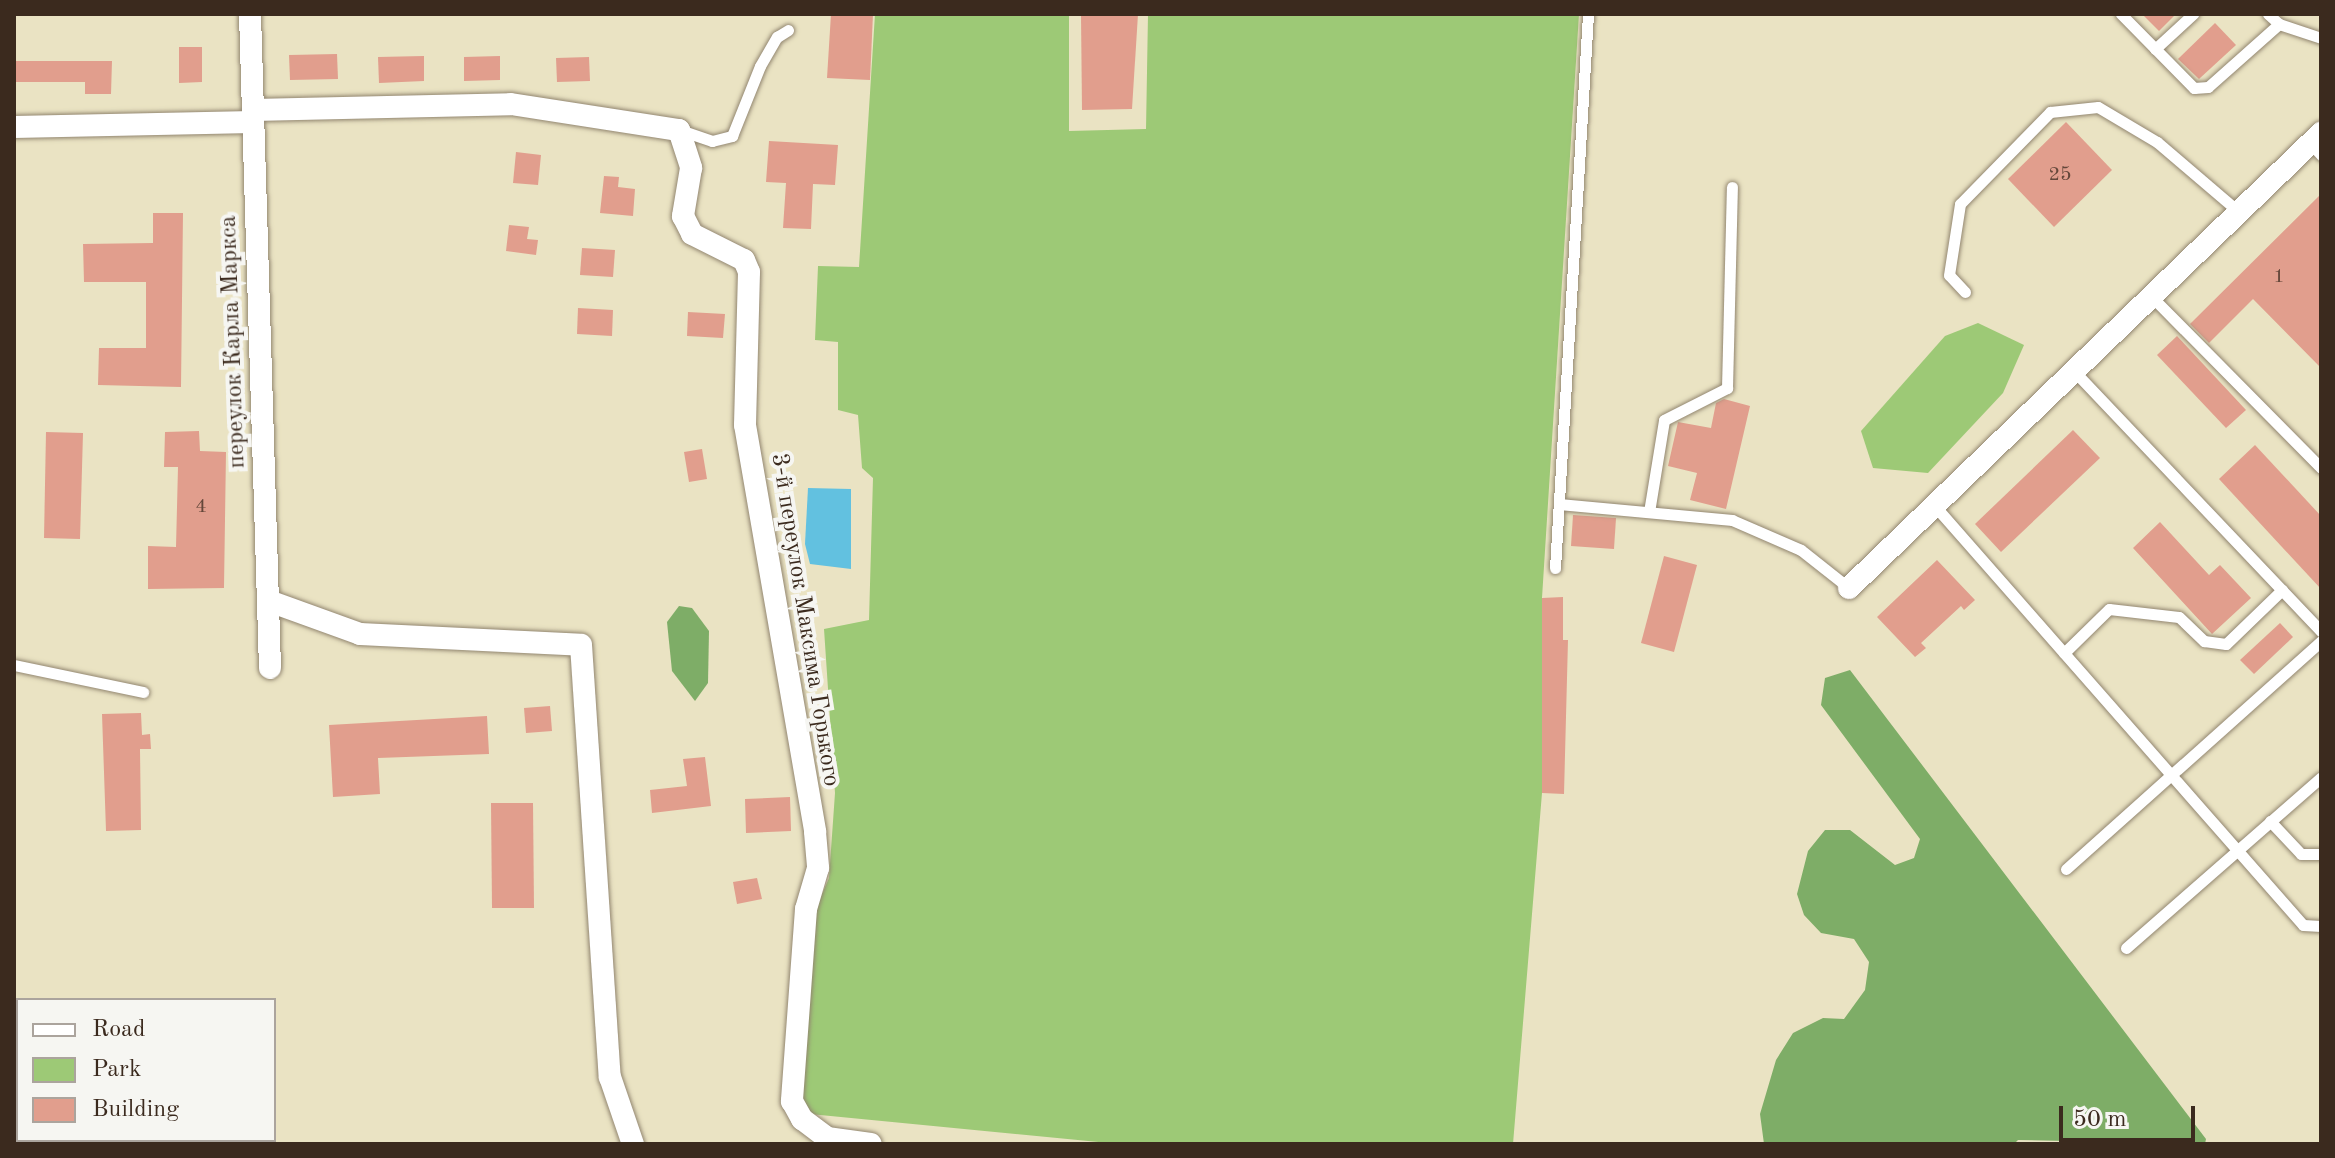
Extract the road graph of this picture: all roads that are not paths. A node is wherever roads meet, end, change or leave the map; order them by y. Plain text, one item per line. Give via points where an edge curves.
1 (250, 14) edge
2 (1588, 14) edge
3 (2121, 14) edge
4 (2193, 14) edge
5 (2268, 14) edge
6 (2279, 24) junction
7 (788, 30) dead end
8 (2321, 38) edge
9 (2155, 49) junction
10 (253, 116) junction
11 (14, 127) edge
12 (679, 130) junction
13 (2317, 144) edge
14 (1732, 187) dead end
15 (2239, 212) junction
16 (1965, 292) dead end
17 (2151, 296) junction
18 (2073, 370) junction
19 (2321, 468) edge
20 (1559, 504) junction
21 (1933, 505) junction
22 (1649, 512) junction
23 (1555, 568) dead end
24 (1849, 588) joint
25 (2282, 590) junction
26 (269, 601) junction
27 (2321, 631) edge
28 (2321, 641) edge
29 (2064, 653) junction
30 (14, 665) edge
31 (270, 668) dead end
32 (143, 692) dead end
33 (2171, 775) junction
34 (2321, 777) edge
35 (2270, 821) junction
36 (2237, 850) junction
37 (2321, 854) edge
38 (2066, 869) dead end
39 (2321, 926) edge
40 (2126, 948) dead end
41 (827, 1141) edge
42 (633, 1144) edge
43 (871, 1144) edge

1 - 10 street, переулок Карла Маркса
2 - 20 lane
3 - 9 lane
4 - 9 lane
5 - 6 lane
6 - 8 lane
6 - 9 lane via 2208,87 2194,88
7 - 12 lane via 777,37 760,66 732,136 712,141
10 - 11 street
10 - 12 street via 511,104
10 - 26 street, переулок Карла Маркса
12 - 41 street, 3-й переулок Максима Горького via 691,168 683,216 692,234 744,260 749,272 745,425 767,571 787,651 818,868 806,909 792,1101 802,1119
13 - 15 street
14 - 22 lane via 1727,388 1664,420
15 - 16 lane via 2157,142 2098,107 2050,112 1960,204 1949,275
15 - 17 street
17 - 18 street
17 - 19 lane
18 - 21 street
18 - 25 lane
20 - 22 lane
20 - 23 lane
21 - 24 street
21 - 29 lane
22 - 24 lane via 1732,520 1801,550
25 - 27 lane
25 - 29 lane via 2226,644 2204,641 2179,617 2109,609
26 - 31 street, переулок Карла Маркса
26 - 42 street via 360,634 581,645 610,1077
28 - 33 lane
29 - 33 lane
30 - 32 lane
33 - 36 lane
33 - 38 lane
34 - 35 lane
35 - 36 lane
35 - 37 lane via 2301,854
36 - 39 lane via 2303,925
36 - 40 lane
41 - 43 street

